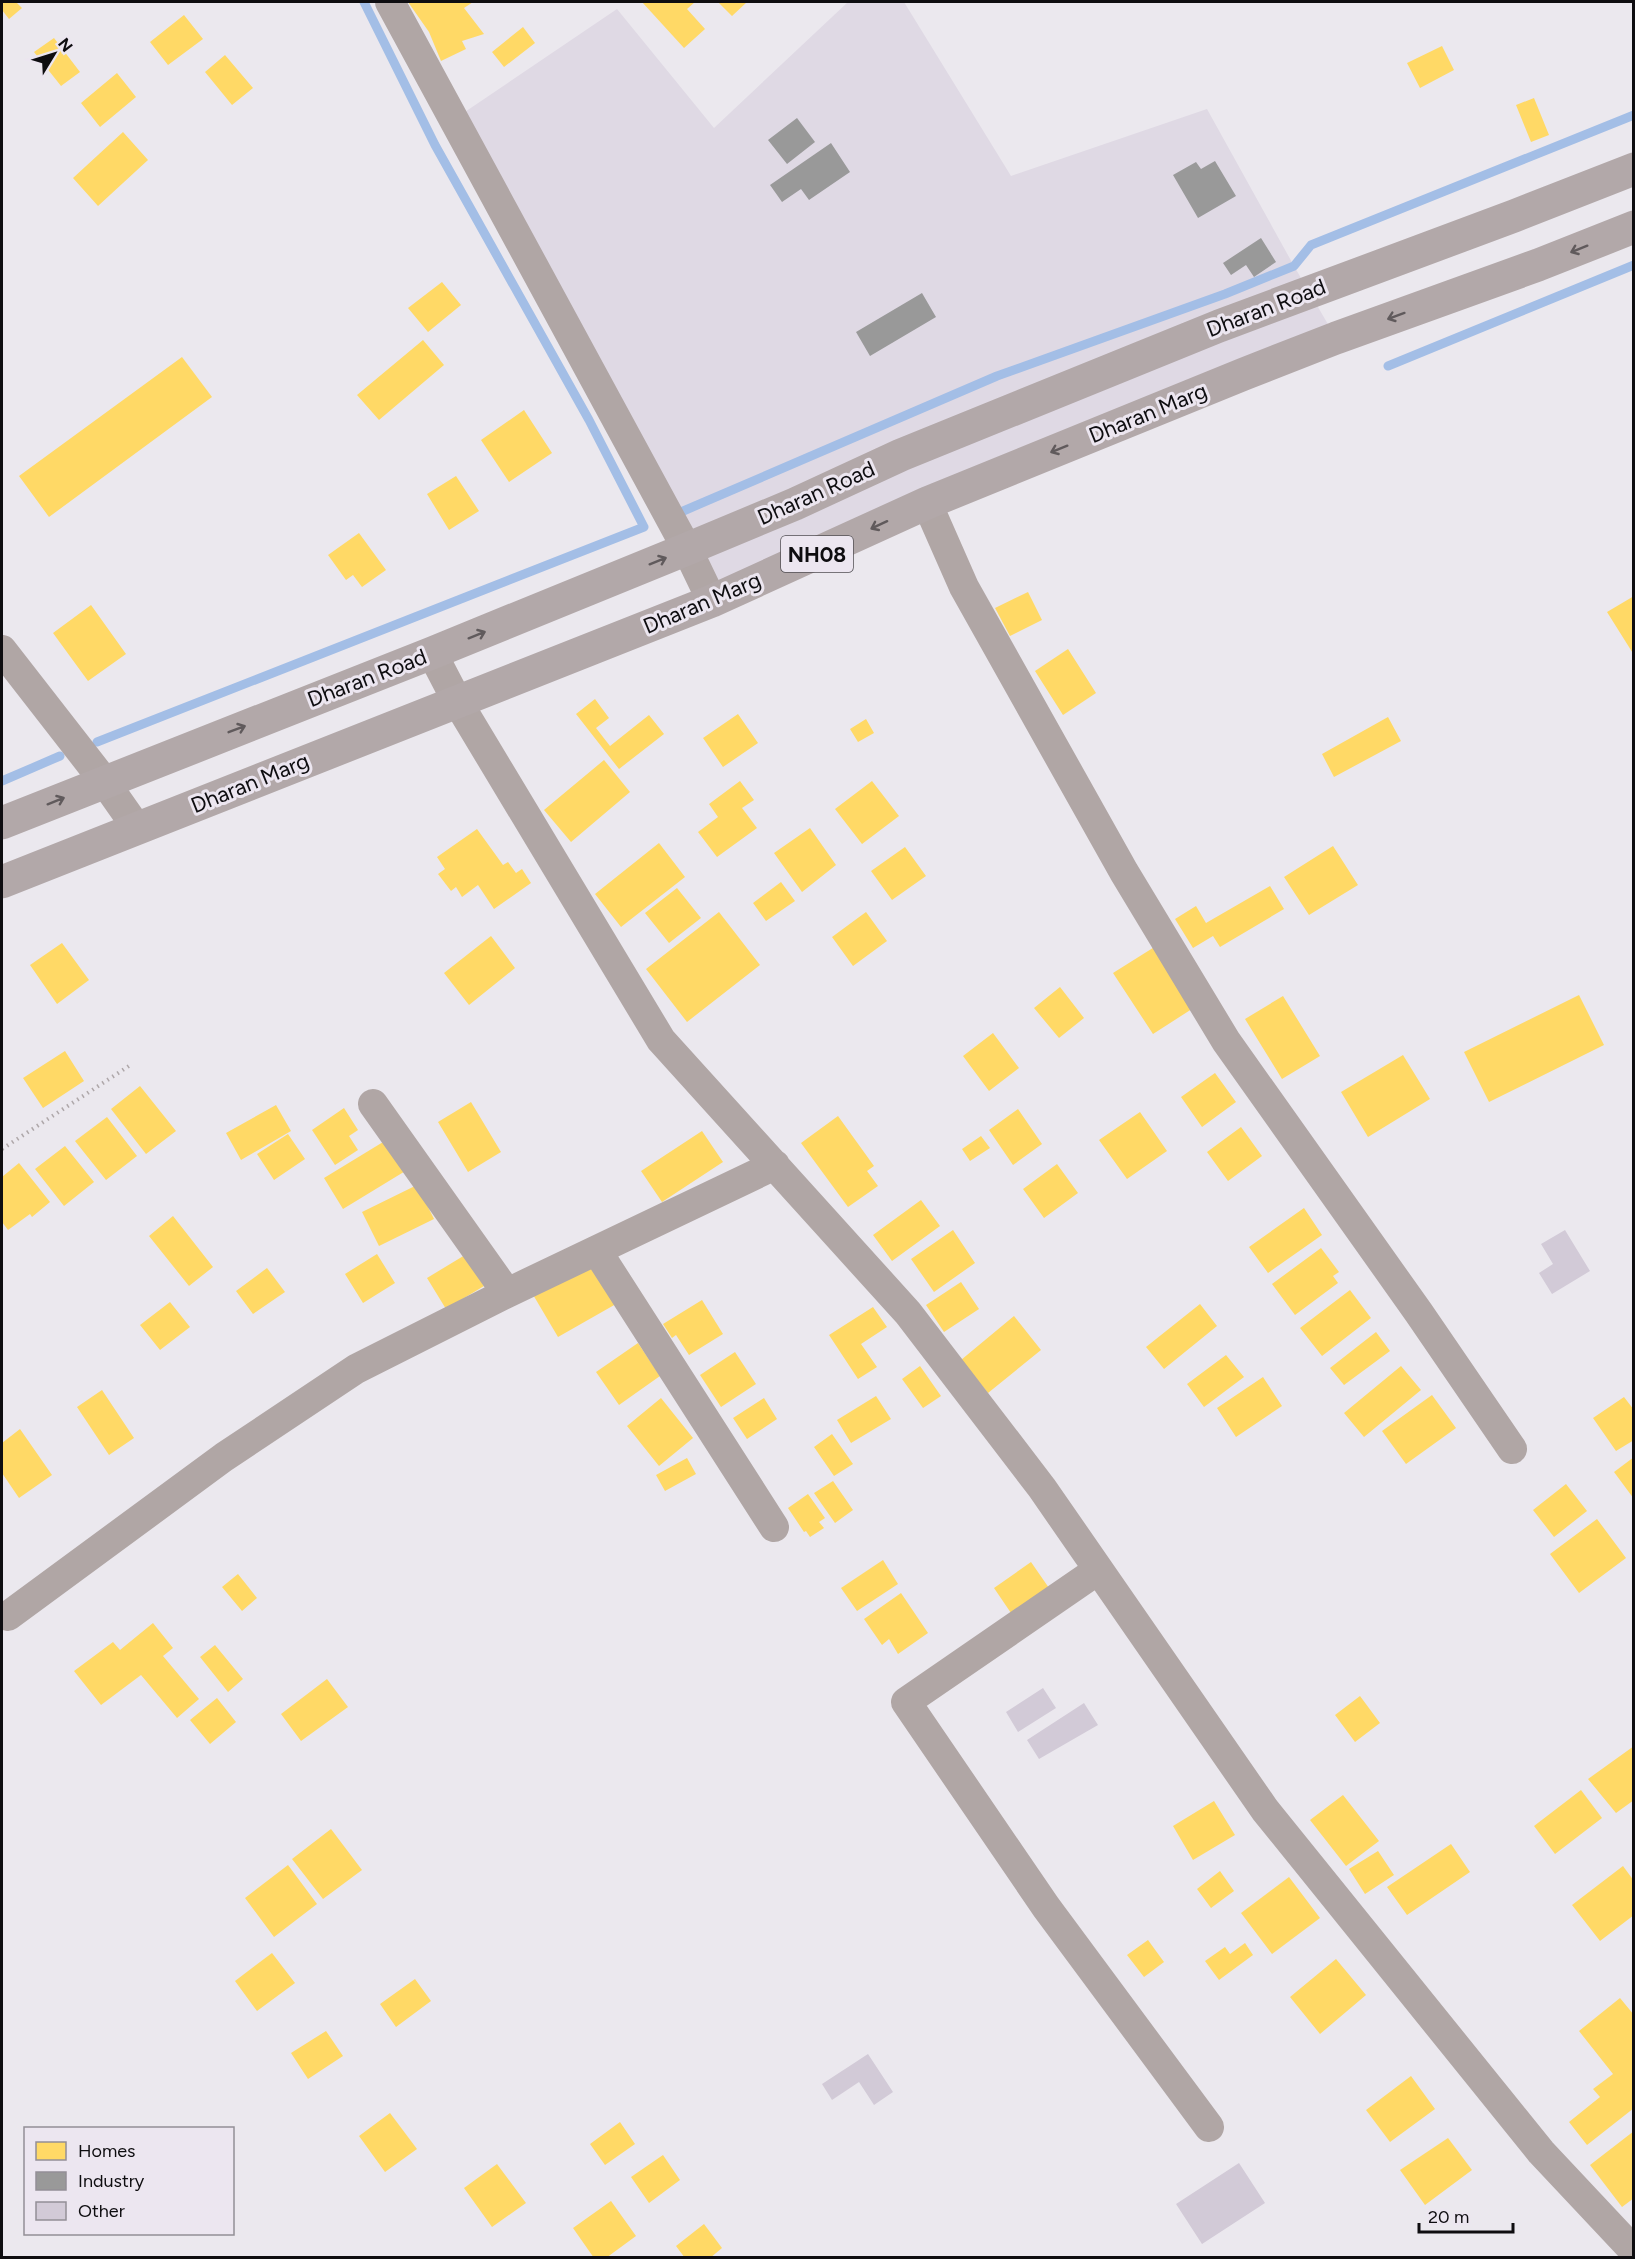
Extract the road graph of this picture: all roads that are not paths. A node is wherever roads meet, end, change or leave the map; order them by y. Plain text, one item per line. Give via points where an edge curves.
1 (390, 2) edge
2 (1634, 169) edge
3 (1634, 227) edge
4 (927, 503) junction
5 (687, 549) junction
6 (712, 601) junction
7 (2, 650) edge
8 (432, 653) junction
9 (457, 701) junction
10 (104, 781) junction
11 (2, 823) edge
12 (137, 828) junction
13 (2, 882) edge
14 (374, 1104) dead end
15 (775, 1165) junction
16 (597, 1251) junction
17 (507, 1293) junction
18 (1512, 1449) dead end
19 (774, 1527) dead end
20 (1098, 1569) junction
21 (8, 1616) dead end
22 (1209, 2127) dead end
23 (1634, 2251) edge

1 - 5 street
2 - 5 main road, Dharan Road / NH08 via 1219,326 901,455
3 -> 4 main road, Dharan Marg / NH08 via 1306,350
4 -> 6 main road, Dharan Marg / NH08
4 - 18 street via 964,587 1118,862 1226,1041
5 - 6 street
8 -> 5 main road, Dharan Road / NH08
6 - 9 main road, Dharan Marg / NH08
7 - 10 street
8 - 9 street
10 -> 8 main road, Dharan Road / NH08
9 - 12 main road, Dharan Marg / NH08
9 - 15 street via 662,1040
11 -> 10 main road, Dharan Road / NH08
10 - 12 street
12 - 13 main road, Dharan Marg / NH08
14 - 17 street
15 - 16 street
15 - 20 street via 908,1313 1042,1488
16 - 17 street
16 - 19 street
17 - 21 street via 356,1369 225,1457
20 - 22 street via 906,1702 1046,1907
20 - 23 street via 1265,1810 1541,2152

